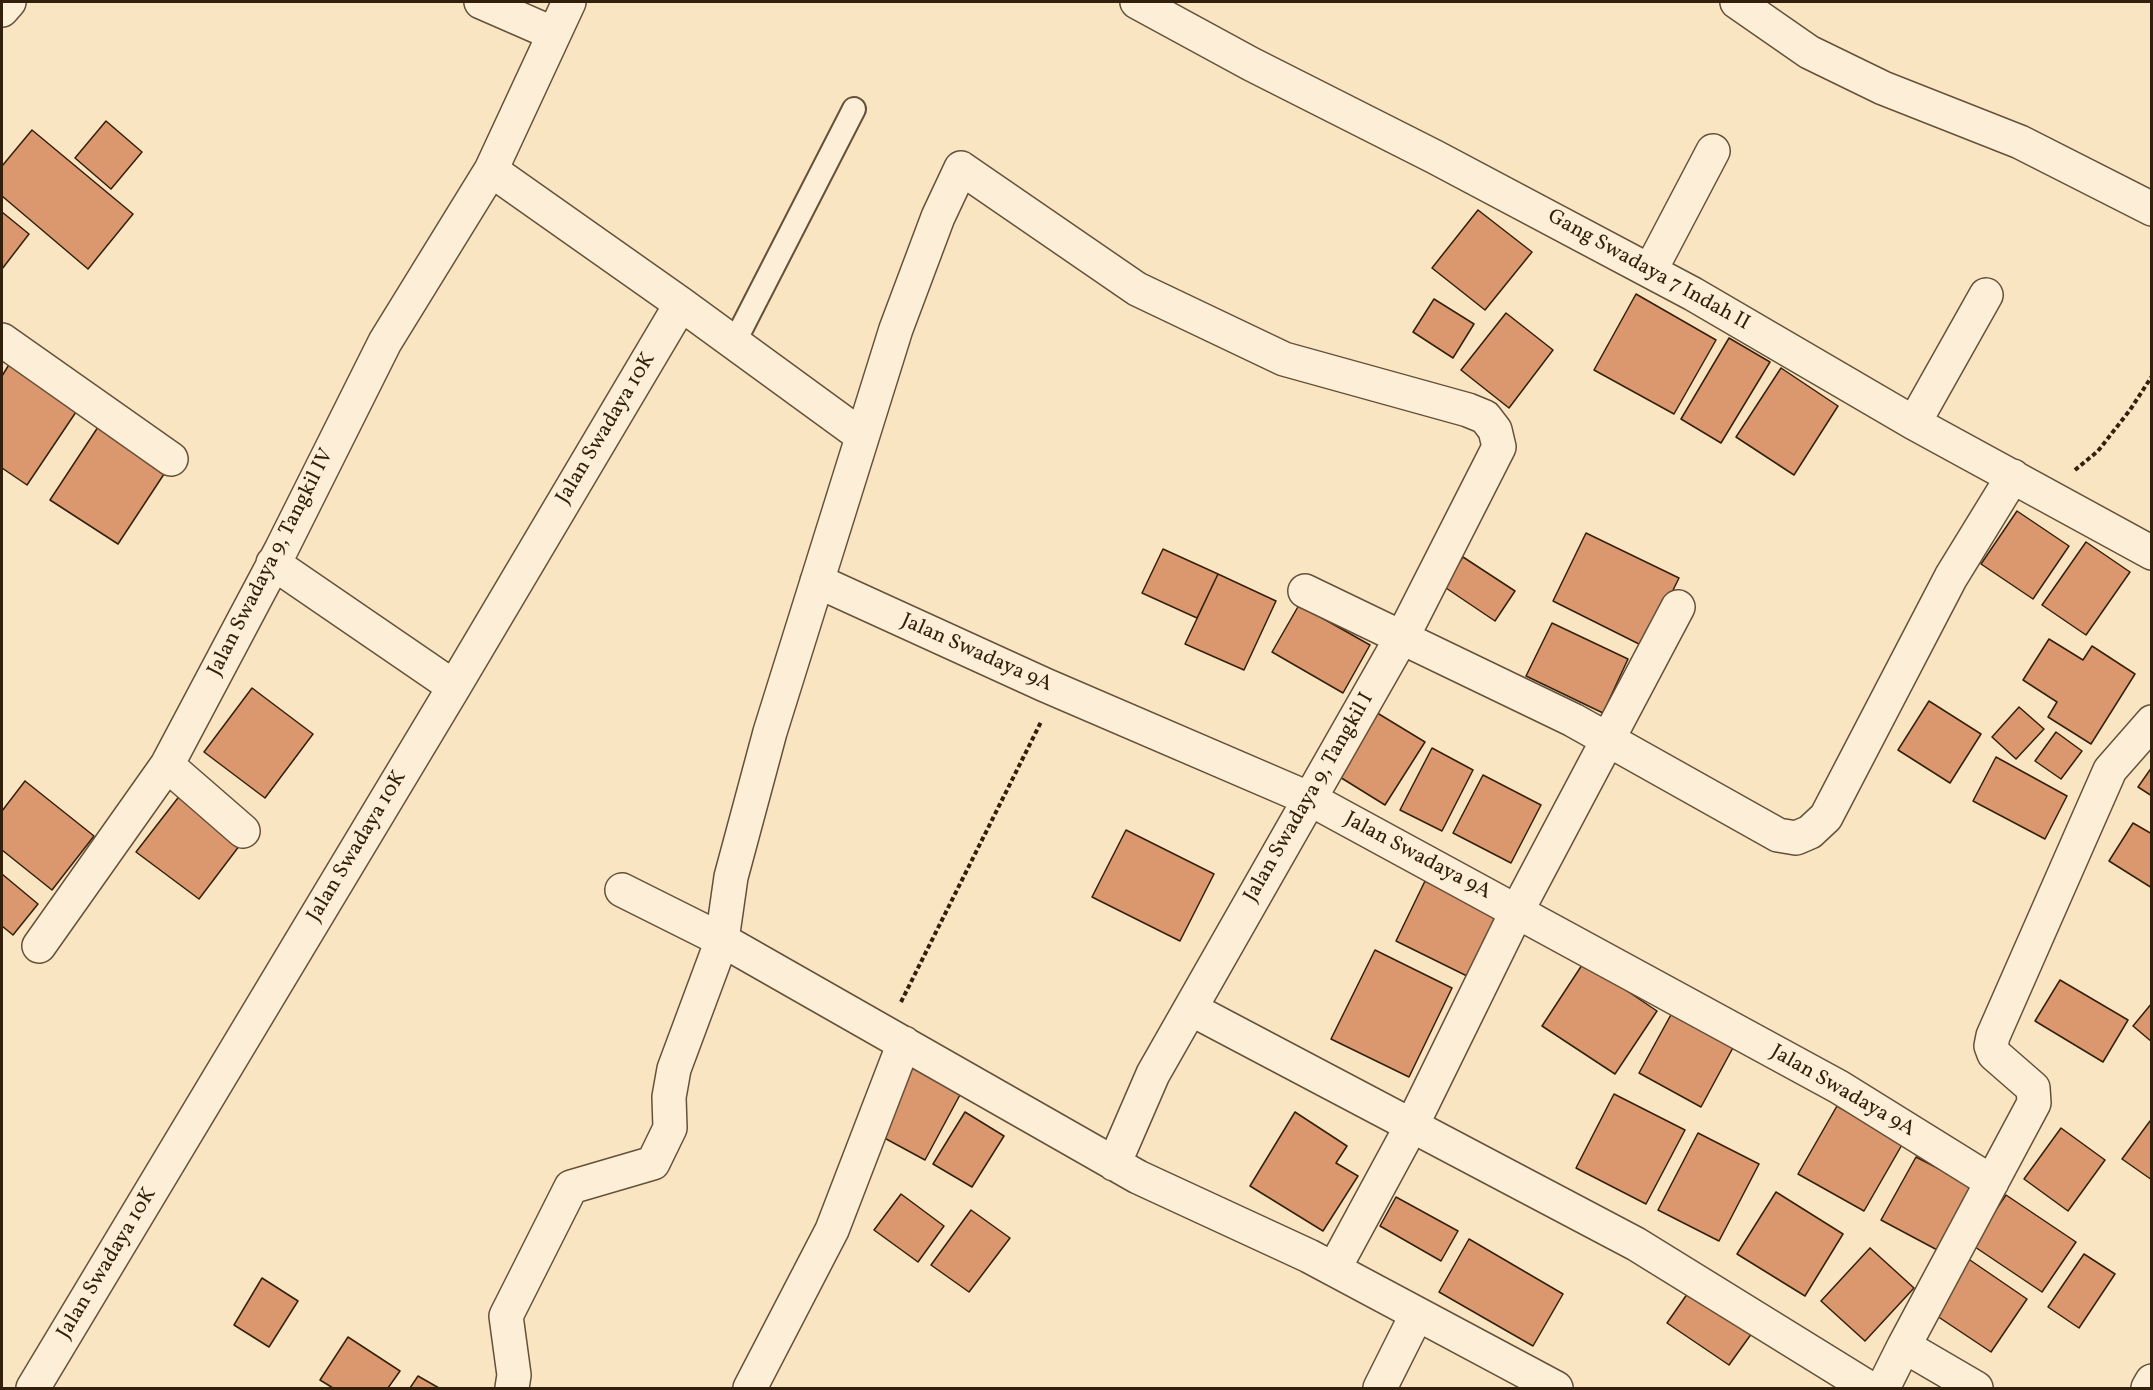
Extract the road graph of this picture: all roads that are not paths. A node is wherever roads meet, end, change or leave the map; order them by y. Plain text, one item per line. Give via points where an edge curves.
1 (9, 2) edge
2 (481, 2) edge
3 (569, 2) edge
4 (1137, 2) edge
5 (1737, 2) edge
6 (2, 10) edge
7 (552, 33) junction
8 (854, 109) dead end
9 (1713, 151) dead end
10 (491, 170) junction
11 (2151, 209) edge
12 (1650, 271) junction
13 (1986, 295) dead end
14 (681, 304) junction
15 (2, 340) edge
16 (734, 343) junction
17 (1914, 423) junction
18 (862, 436) junction
19 (171, 459) dead end
20 (2013, 476) junction
21 (2151, 553) edge
22 (273, 563) junction
23 (817, 581) junction
24 (1305, 591) dead end
25 (1678, 608) dead end
26 (1402, 637) junction
27 (454, 687) junction
28 (2151, 722) edge
29 (1609, 741) junction
30 (167, 765) junction
31 (1310, 799) junction
32 (243, 831) dead end
33 (622, 890) dead end
34 (1517, 911) junction
35 (723, 940) junction
36 (39, 946) dead end
37 (1191, 1009) junction
38 (895, 1038) junction
39 (1412, 1125) junction
40 (1113, 1164) junction
41 (1992, 1182) junction
42 (1334, 1269) junction
43 (1418, 1314) junction
44 (1904, 1346) junction
45 (2151, 1381) edge
46 (33, 1389) edge
47 (512, 1389) edge
48 (750, 1389) edge
49 (1380, 1389) edge
50 (1557, 1389) edge
51 (1869, 1389) edge
52 (1883, 1389) edge
53 (1976, 1389) edge
54 (2148, 1389) edge

1 - 6 street
2 - 7 street
3 - 7 street, Jalan Swadaya 9, Tangkil IV
4 - 12 street, Gang Swadaya 7 Indah II
5 - 11 street via 1809,52 1883,88 2020,142
7 - 10 street, Jalan Swadaya 9, Tangkil IV
8 - 16 lane
9 - 12 street
10 - 14 street
10 - 22 street, Jalan Swadaya 9, Tangkil IV via 385,342
12 - 17 street, Gang Swadaya 7 Indah II
13 - 17 street
14 - 16 street
14 - 27 street, Jalan Swadaya 10K
15 - 19 street
16 - 18 street
17 - 20 street, Gang Swadaya 7 Indah II
18 - 23 street
18 - 26 street, Jalan Swadaya 9, Tangkil I via 896,329 961,168 1137,290 1284,359 1485,417 1495,430 1499,447
20 - 21 street, Gang Swadaya 7 Indah II
20 - 29 street via 1951,577 1826,817 1810,832 1796,838 1778,835
22 - 27 street
22 - 30 street, Jalan Swadaya 9, Tangkil IV
23 - 31 street, Jalan Swadaya 9A via 1056,690
23 - 35 street via 770,732 731,877
24 - 26 street
25 - 29 street
26 - 29 street
26 - 31 street, Jalan Swadaya 9, Tangkil I
27 - 46 street, Jalan Swadaya 10K
28 - 41 street via 2110,770 1993,1036 1994,1054 2033,1088 2034,1103
29 - 34 street
30 - 32 street
30 - 36 street, Jalan Swadaya 9, Tangkil IV
31 - 34 street, Jalan Swadaya 9A
31 - 37 street, Jalan Swadaya 9, Tangkil I
33 - 35 street
34 - 39 street
34 - 41 street, Jalan Swadaya 9A via 1839,1087
35 - 38 street
35 - 47 street via 674,1069 669,1097 670,1128 653,1163 571,1187 506,1316 514,1375
37 - 39 street
37 - 40 street, Jalan Swadaya 9, Tangkil I via 1154,1074
38 - 40 street
38 - 48 street via 832,1230
39 - 42 street
39 - 51 street via 1636,1244
40 - 42 street
41 - 44 street
42 - 43 street
43 - 49 street
43 - 50 street
44 - 52 street
44 - 53 street
45 - 54 street

